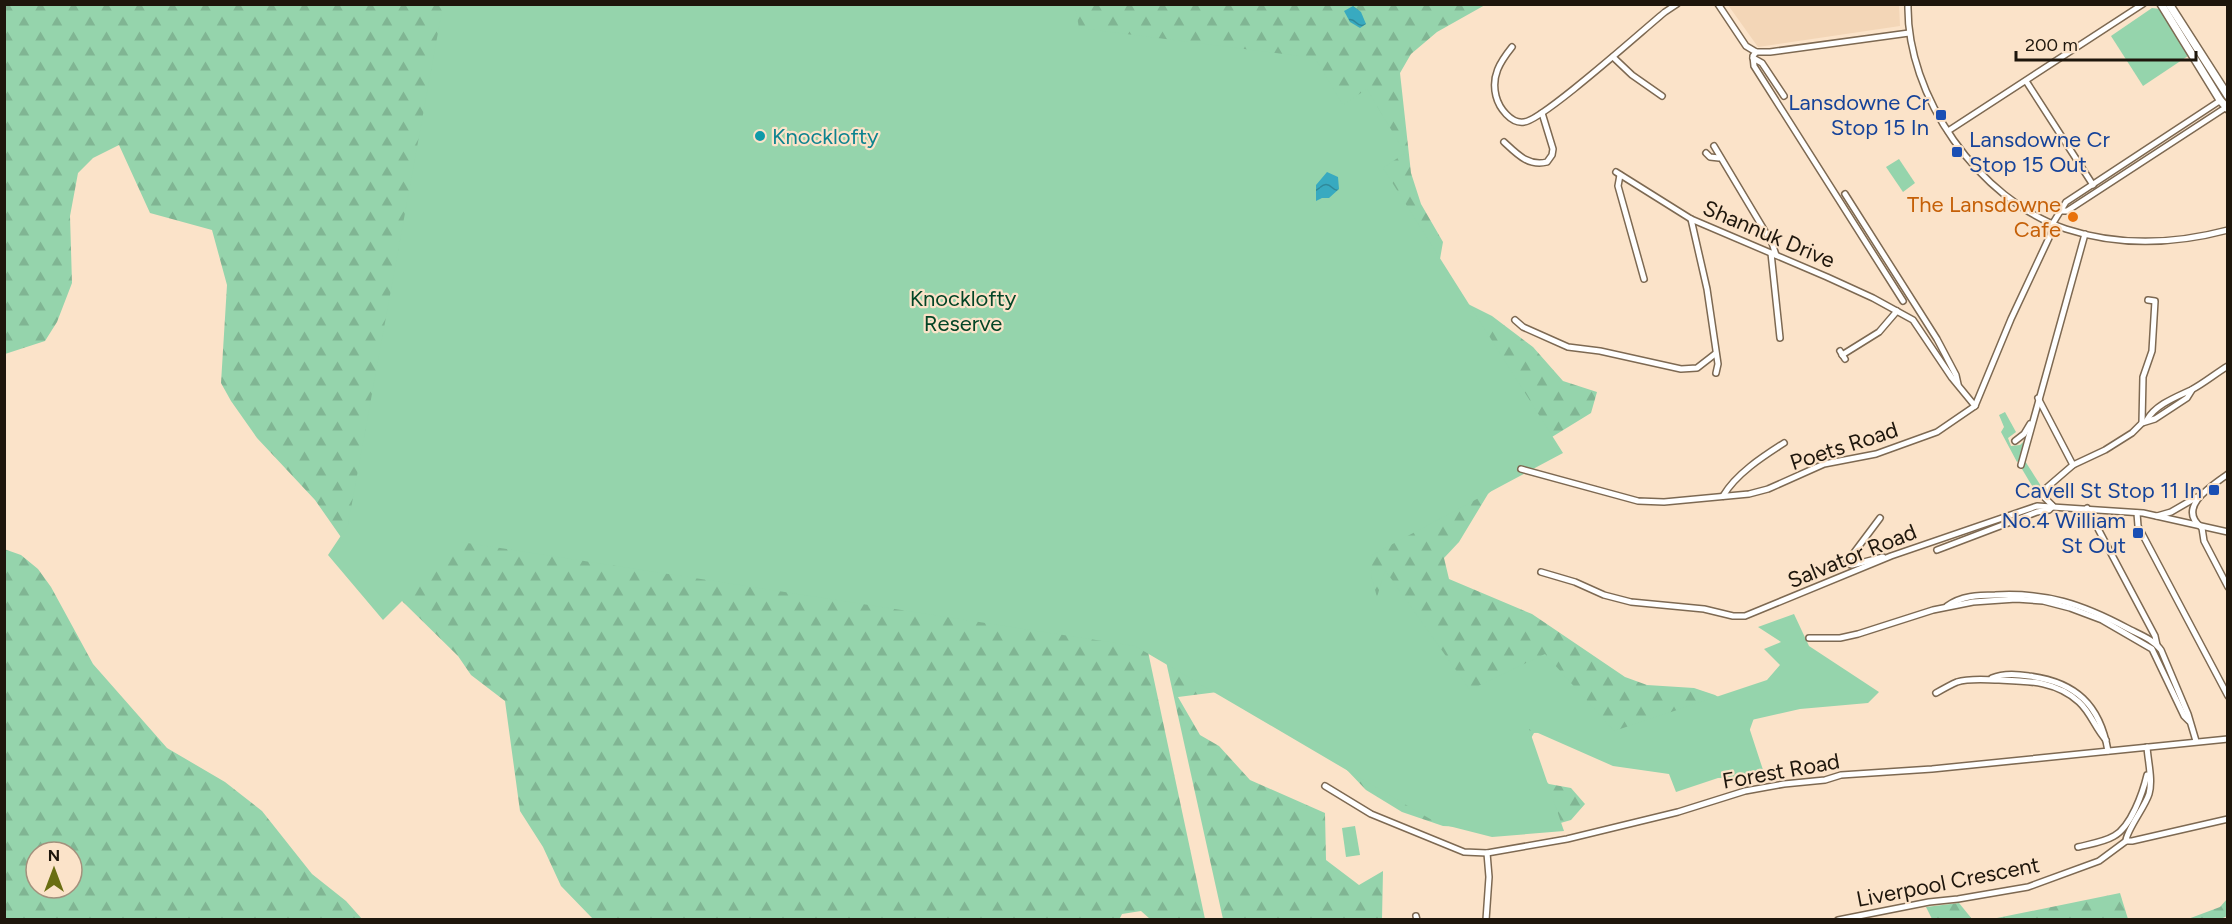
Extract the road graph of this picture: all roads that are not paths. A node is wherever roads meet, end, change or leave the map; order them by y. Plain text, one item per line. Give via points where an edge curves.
1 (1677, 4) edge
2 (1718, 4) edge
3 (1908, 4) edge
4 (2143, 4) edge
5 (2162, 4) edge
6 (2169, 4) edge
7 (1909, 33) junction
8 (1512, 46) dead end
9 (1756, 52) junction
10 (1613, 57) junction
11 (1753, 58) junction
12 (2026, 81) junction
13 (1662, 96) dead end
14 (1784, 96) dead end
15 (2227, 96) edge
16 (2220, 100) junction
17 (2227, 108) edge
18 (1542, 113) junction
19 (1948, 131) junction
20 (1504, 142) dead end
21 (1714, 147) dead end
22 (1706, 153) dead end
23 (1719, 158) junction
24 (2092, 184) junction
25 (2097, 191) junction
26 (1845, 194) dead end
27 (2060, 211) junction
28 (1691, 219) junction
29 (2054, 224) junction
30 (2228, 230) edge
31 (2085, 234) junction
32 (1774, 254) junction
33 (1644, 279) dead end
34 (2148, 300) dead end
35 (1903, 301) dead end
36 (1897, 311) junction
37 (1515, 320) dead end
38 (1780, 338) dead end
39 (1715, 354) junction
40 (1842, 355) dead end
41 (2228, 366) edge
42 (1716, 373) dead end
43 (1958, 385) junction
44 (2038, 398) junction
45 (1975, 406) junction
46 (2032, 420) junction
47 (2144, 421) junction
48 (2015, 441) dead end
49 (1784, 443) dead end
50 (2021, 465) dead end
51 (2073, 465) junction
52 (1521, 469) dead end
53 (2228, 474) edge
54 (1723, 496) junction
55 (2198, 496) junction
56 (2053, 506) junction
57 (2087, 508) junction
58 (2136, 513) junction
59 (2155, 516) junction
60 (1880, 518) dead end
61 (2202, 528) junction
62 (2228, 532) edge
63 (1937, 550) dead end
64 (1892, 556) junction
65 (1540, 572) dead end
66 (2228, 587) edge
67 (1946, 607) junction
68 (1809, 638) dead end
69 (2157, 645) junction
70 (1936, 693) dead end
71 (2228, 696) edge
72 (2189, 721) junction
73 (2228, 739) edge
74 (2196, 741) junction
75 (2146, 747) junction
76 (2108, 751) junction
77 (2148, 771) junction
78 (1325, 786) dead end
79 (2228, 819) edge
80 (2126, 841) junction
81 (2078, 847) dead end
82 (1487, 853) junction
83 (1486, 920) edge
84 (1838, 920) edge

1 - 10 street
2 - 9 street via 1746,46
3 - 7 street
4 - 12 street
5 - 16 street
6 - 15 street
7 - 9 street
7 - 19 street via 1923,83
8 - 18 street via 1495,76 1499,103 1517,122 1527,122
9 - 11 street
10 - 13 street
10 - 18 street
11 - 14 street via 1762,63
11 - 35 street via 1754,66
12 - 19 street
12 - 24 street
15 - 16 street
16 - 17 street
16 - 24 street
17 - 25 street
18 - 20 street via 1553,149 1547,162 1527,161
19 - 29 street via 1997,186
21 - 23 street
22 - 23 street
23 - 32 street via 1772,243
24 - 25 street
24 - 27 street via 2066,202
25 - 27 street via 2067,211
26 - 43 street via 1937,339
27 - 29 street
28 - 32 street, Shannuk Drive
28 - 33 street, Shannuk Drive via 1618,174
28 - 39 street via 1707,289
29 - 31 street
29 - 45 street
30 - 31 street via 2161,241
31 - 44 street
32 - 36 street, Shannuk Drive
32 - 38 street
34 - 47 street via 2155,301 2152,351 2143,377
36 - 40 street via 1879,332
36 - 43 street, Shannuk Drive via 1917,324
37 - 39 street via 1568,346 1689,370 1704,365
39 - 42 street
41 - 47 street
43 - 45 street
44 - 46 street
44 - 51 street
45 - 54 street, Poets Road via 1937,432 1902,445 1824,464 1768,489
46 - 48 street
46 - 50 street
47 - 51 street via 2105,450
49 - 54 street via 1750,467
51 - 56 street via 2044,490 2044,497
52 - 54 street, Poets Road via 1638,501
53 - 55 street
55 - 59 street via 2171,512
55 - 61 street via 2193,515
56 - 57 street
56 - 63 street, Salvator Road
56 - 64 street, Salvator Road via 2037,506
57 - 58 street
57 - 69 street
58 - 59 street
58 - 71 street via 2138,526
59 - 61 street
60 - 64 street via 1847,563
61 - 62 street
61 - 66 street via 2204,541
64 - 65 street, Salvator Road via 1740,617 1624,600
67 - 68 street via 1858,634
67 - 69 street via 1954,601 1981,595 2040,595 2101,613
67 - 72 street via 1983,600 2030,600 2056,604 2102,620 2152,650
69 - 72 street
70 - 76 street via 1963,681 1990,679 2024,680 2060,689 2084,707 2106,740
72 - 74 street
73 - 74 street, Forest Road
74 - 75 street, Forest Road
75 - 76 street, Forest Road
75 - 77 street
76 - 82 street, Forest Road via 1784,784 1567,839
77 - 80 street via 2148,796
77 - 81 street via 2144,791 2118,834
78 - 82 street, Forest Road via 1371,814 1464,852
79 - 80 street, Liverpool Crescent
80 - 84 street, Liverpool Crescent via 2092,864 2028,887
82 - 83 street

